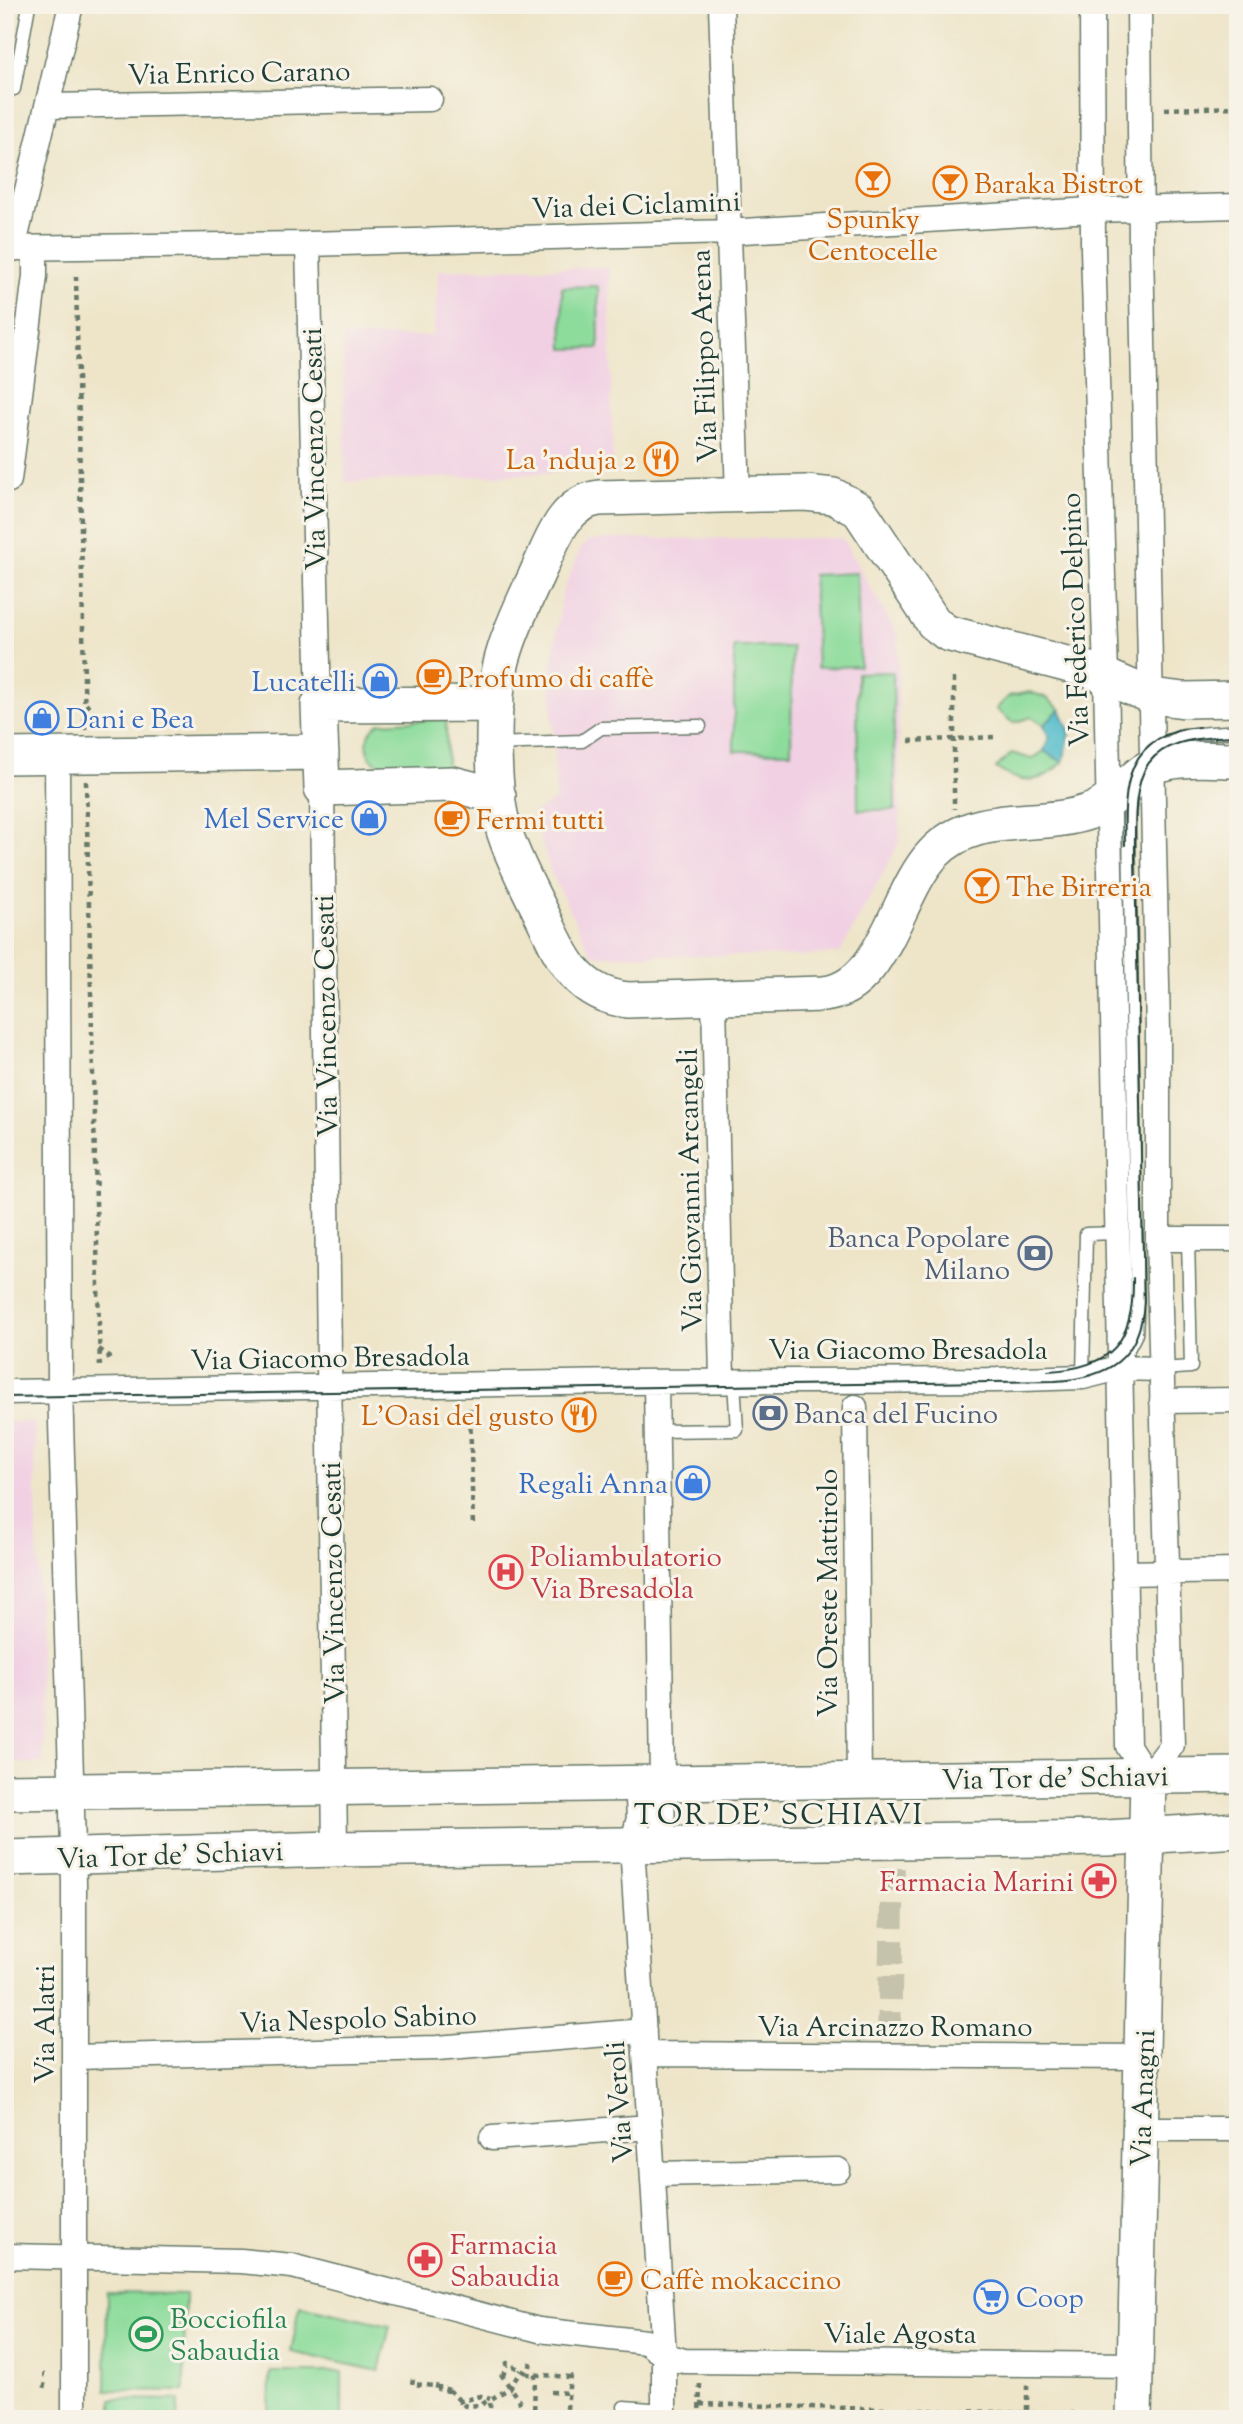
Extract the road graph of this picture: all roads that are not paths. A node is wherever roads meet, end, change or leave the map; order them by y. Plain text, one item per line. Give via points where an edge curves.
1 (16, 5) edge
2 (71, 5) edge
3 (721, 5) edge
4 (1092, 5) edge
5 (1139, 5) edge
6 (28, 11) edge
7 (5, 91) edge
8 (430, 99) dead end
9 (49, 106) junction
10 (1238, 206) edge
11 (1141, 208) junction
12 (1092, 211) junction
13 (727, 232) junction
14 (308, 244) junction
15 (18, 249) edge
16 (9, 480) dead end
17 (738, 495) junction
18 (1106, 675) junction
19 (1151, 696) junction
20 (1238, 699) edge
21 (496, 704) junction
22 (319, 705) junction
23 (700, 726) dead end
24 (1238, 731) edge
25 (496, 744) junction
26 (321, 752) junction
27 (85, 754) junction
28 (5, 756) edge
29 (1238, 760) edge
30 (1136, 775) junction
31 (322, 788) junction
32 (498, 796) junction
33 (714, 998) junction
34 (1138, 1236) junction
35 (1188, 1239) junction
36 (1238, 1239) edge
37 (1119, 1368) junction
38 (1161, 1368) junction
39 (1083, 1377) junction
40 (728, 1381) junction
41 (656, 1382) junction
42 (329, 1387) junction
43 (61, 1391) junction
44 (5, 1392) edge
45 (1238, 1400) edge
46 (1162, 1401) junction
47 (855, 1407) dead end
48 (658, 1431) junction
49 (1238, 1571) edge
50 (1168, 1572) junction
51 (1124, 1573) junction
52 (1238, 1774) edge
53 (1147, 1777) junction
54 (859, 1779) junction
55 (650, 1782) junction
56 (334, 1788) junction
57 (5, 1791) edge
58 (72, 1791) junction
59 (1238, 1830) edge
60 (1147, 1835) junction
61 (648, 1845) junction
62 (335, 1849) junction
63 (73, 1856) junction
64 (5, 1858) edge
65 (644, 2042) junction
66 (75, 2057) junction
67 (1144, 2057) junction
68 (650, 2127) junction
69 (1141, 2129) junction
70 (1238, 2129) edge
71 (492, 2138) dead end
72 (838, 2170) dead end
73 (653, 2174) junction
74 (5, 2256) edge
75 (75, 2256) junction
76 (664, 2355) junction
77 (1135, 2365) junction
78 (624, 2407) dead end
79 (664, 2414) edge
80 (1132, 2417) edge
81 (74, 2419) edge

1 - 6 lane
2 - 9 street
3 - 13 street, Via Filippo Arena
4 - 12 street, Via Federico Delpino
5 - 11 street, Via Federico Delpino
6 - 7 lane via 13,89
8 - 9 street, Via Enrico Carano
9 - 15 street
10 - 11 street, Via dei Ciclamini
11 - 12 street, Via dei Ciclamini
11 - 19 street, Via Federico Delpino
12 - 13 street, Via dei Ciclamini
12 - 18 street, Via Federico Delpino
13 - 14 street, Via dei Ciclamini
13 - 17 street, Via Filippo Arena
14 - 15 street, Via dei Ciclamini
14 - 22 street, Via Vincenzo Cesati
15 - 16 street via 35,276
17 - 18 street via 815,493 850,503 866,518 934,623 947,633
17 - 21 street via 599,498 570,512 552,539 508,640
18 - 19 street
18 - 30 street, Via Federico Delpino
19 - 20 street
19 - 30 street, Via Federico Delpino
21 - 22 street
21 - 25 street
22 - 26 street, Via Vincenzo Cesati
23 - 25 lane via 601,728 582,741
24 - 30 lane via 1184,735
25 - 32 street
26 - 27 street
26 - 31 street, Via Vincenzo Cesati
27 - 28 street
27 - 43 street, Via Alatri
29 - 30 street via 1171,762
30 - 33 street via 1101,806 1077,815 964,831 931,856 872,962 845,989
30 - 34 street, Via Federico Delpino
30 - 34 street, Via Federico Delpino
31 - 32 street via 452,784
31 - 42 street, Via Vincenzo Cesati
32 - 33 street via 511,848 559,951 580,981 615,999
33 - 40 street, Via Giovanni Arcangeli
34 - 35 street
34 - 37 street
34 - 38 street
34 - 39 lane via 1086,1234
35 - 36 street
35 - 38 lane via 1191,1367
37 - 38 street, Via Giacomo Bresadola
37 - 39 street, Via Giacomo Bresadola
37 - 51 street
38 - 46 street
39 - 40 street, Via Giacomo Bresadola
40 - 41 street, Via Giacomo Bresadola
40 - 48 lane via 737,1430
41 - 42 street, Via Giacomo Bresadola
41 - 48 street
42 - 43 street, Via Giacomo Bresadola
42 - 56 street, Via Vincenzo Cesati
43 - 44 street, Via Giacomo Bresadola
43 - 58 street, Via Alatri
45 - 46 street
46 - 50 street
47 - 54 street, Via Oreste Mattirolo
48 - 55 street
49 - 50 street
50 - 51 street
50 - 53 street via 1172,1745
51 - 53 street via 1128,1746
52 - 53 street, Via Tor de' Schiavi
53 - 54 street, Via Tor de' Schiavi
53 - 60 street, Via Anagni
54 - 55 street, Via Tor de' Schiavi
55 - 56 street, Via Tor de' Schiavi
55 - 61 street via 639,1818
56 - 58 street, Via Tor de' Schiavi
56 - 62 street
57 - 58 street, Via Tor de' Schiavi
58 - 63 street, Via Alatri
59 - 60 street, Via Tor de' Schiavi
60 - 61 street, Via Tor de' Schiavi
60 - 67 street, Via Anagni
61 - 62 street, Via Tor de' Schiavi
61 - 65 street, Via Veroli
62 - 63 street, Via Tor de' Schiavi
63 - 64 street, Via Tor de' Schiavi
63 - 66 street, Via Alatri
65 - 66 street, Via Nespolo Sabino
65 - 67 street, Via Arcinazzo Romano
65 - 68 street, Via Veroli
66 - 75 street, Via Alatri
67 - 69 street, Via Anagni
68 - 71 street
68 - 73 street, Via Veroli
69 - 70 street
69 - 77 street, Via Anagni
72 - 73 street
73 - 76 street, Via Veroli
74 - 75 street, Viale Agosta
75 - 76 street, Viale Agosta via 292,2266 539,2330 646,2342
75 - 81 street, Via Alatri
76 - 77 street, Viale Agosta via 684,2361
76 - 79 street, Via Veroli
77 - 80 street, Via Anagni
78 - 79 lane

